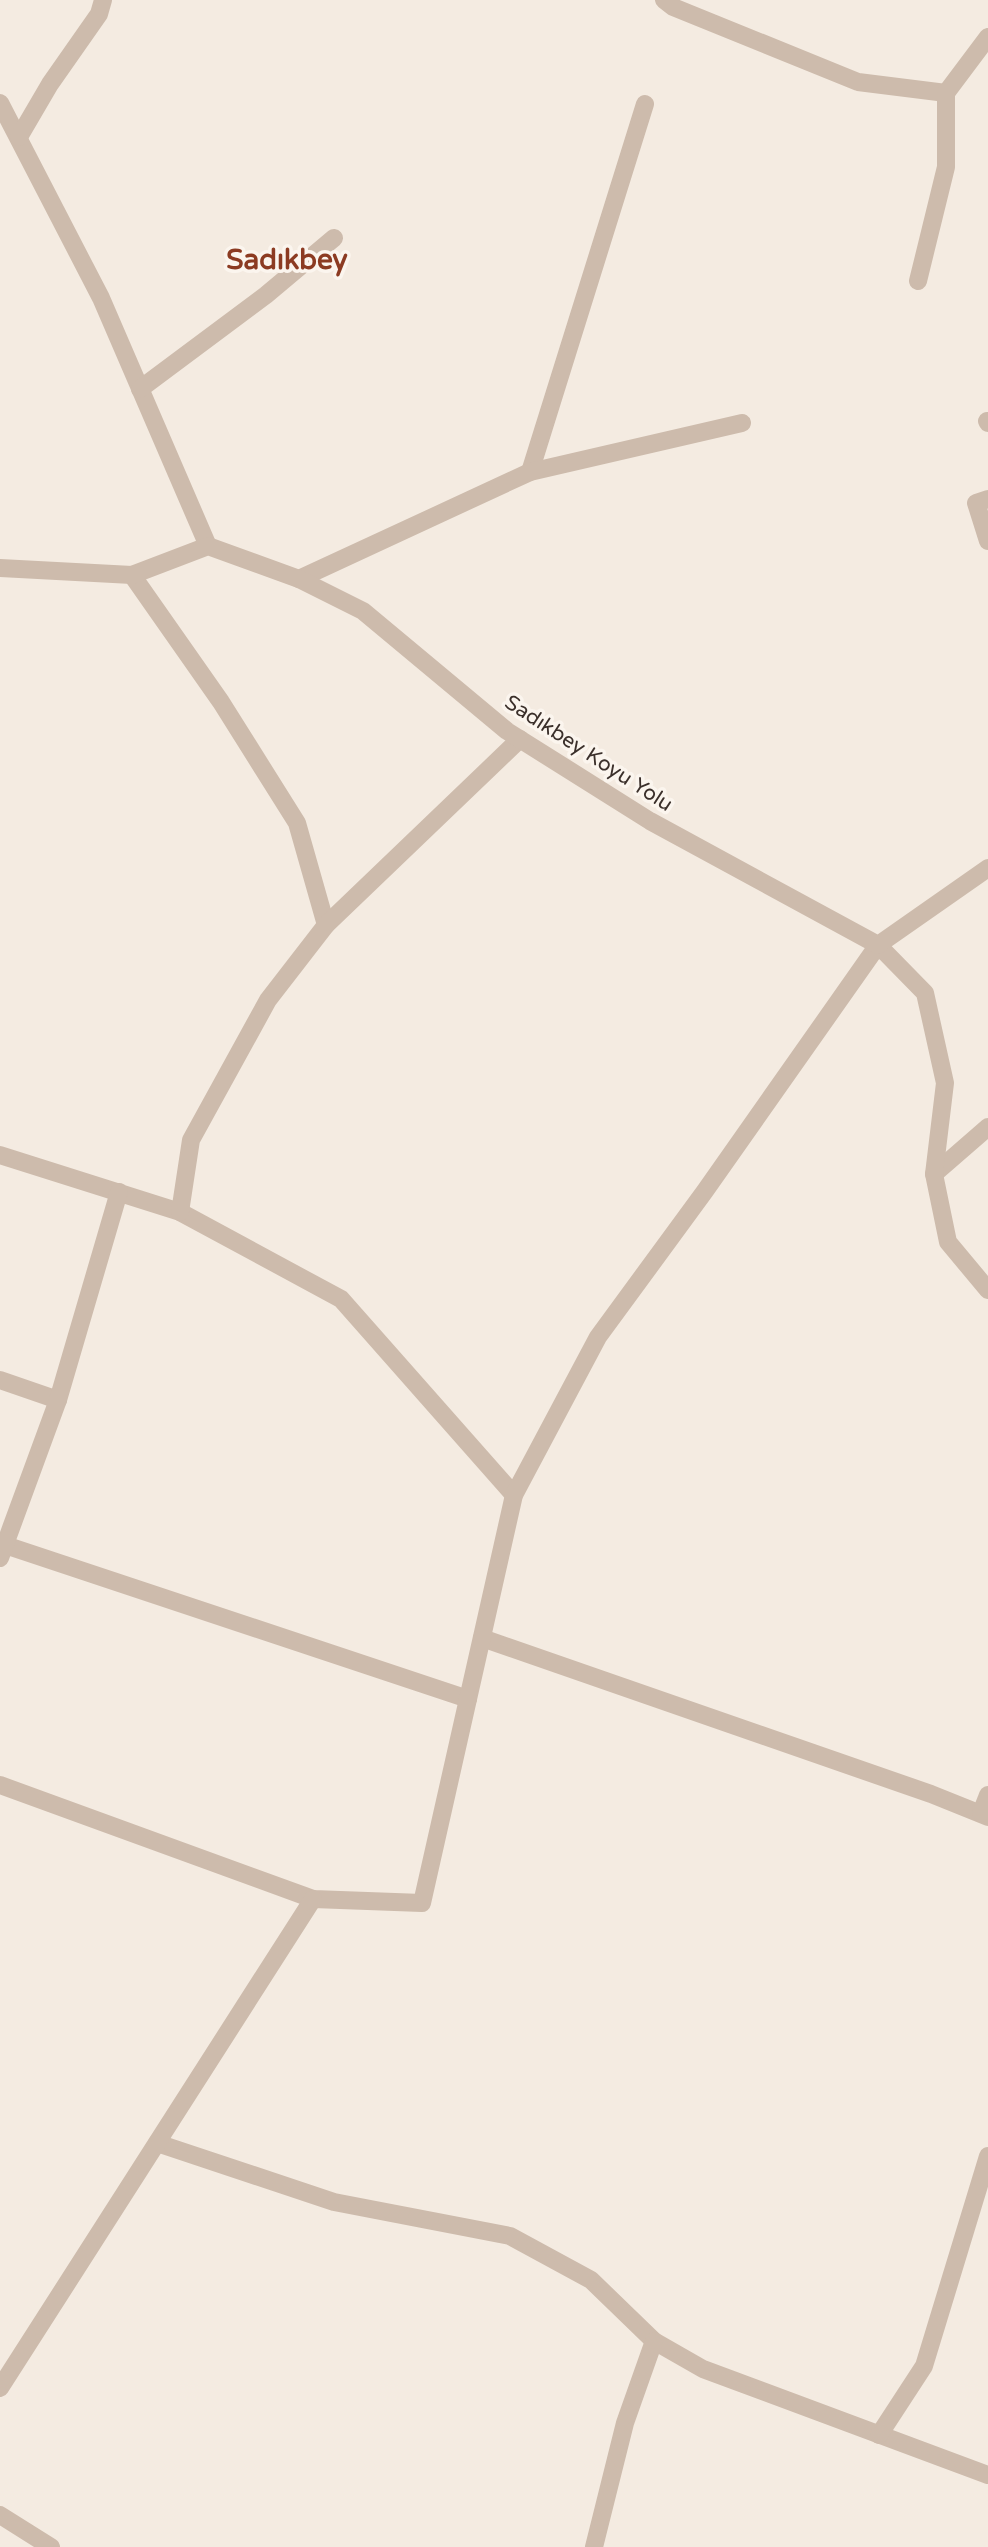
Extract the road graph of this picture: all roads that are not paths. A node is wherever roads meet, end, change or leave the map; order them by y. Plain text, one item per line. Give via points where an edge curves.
1 (103, 0) edge
2 (664, 0) edge
3 (988, 37) edge
4 (946, 93) junction
5 (0, 103) edge
6 (645, 104) dead end
7 (19, 137) junction
8 (334, 238) dead end
9 (918, 281) dead end
10 (140, 390) junction
11 (742, 423) dead end
12 (530, 472) junction
13 (988, 499) edge
14 (988, 541) edge
15 (208, 546) junction
16 (0, 568) edge
17 (132, 575) junction
18 (299, 579) junction
19 (520, 739) junction
20 (988, 868) edge
21 (326, 925) junction
22 (877, 944) junction
23 (988, 1127) edge
24 (0, 1155) edge
25 (934, 1174) junction
26 (120, 1192) junction
27 (180, 1212) junction
28 (988, 1290) edge
29 (0, 1380) edge
30 (58, 1400) junction
31 (514, 1495) junction
32 (3, 1551) edge
33 (482, 1638) junction
34 (468, 1699) junction
35 (0, 1785) edge
36 (988, 1795) edge
37 (984, 1815) edge
38 (313, 1899) junction
39 (157, 2143) junction
40 (988, 2156) edge
41 (654, 2340) junction
42 (0, 2388) edge
43 (879, 2435) junction
44 (988, 2475) edge
45 (0, 2515) edge
46 (51, 2547) edge
47 (594, 2547) edge

1 - 7 street via 99,14
2 - 4 street via 735,34 858,82
3 - 4 street
4 - 9 street via 946,167
5 - 7 street
6 - 12 street
7 - 10 street via 101,298
8 - 10 street
10 - 15 street
11 - 12 street
12 - 18 street
13 - 14 street via 976,503
15 - 17 street
15 - 18 street, Sadıkbey Koyu Yolu
16 - 17 street
17 - 21 street via 221,702 297,823
18 - 19 street, Sadıkbey Koyu Yolu via 363,611
19 - 21 street
19 - 22 street, Sadıkbey Koyu Yolu via 650,821
20 - 22 street
21 - 27 street via 268,1000 191,1140
22 - 25 street, Sadıkbey Koyu Yolu via 925,993 945,1083
22 - 31 street via 598,1337
23 - 25 street
24 - 26 street
25 - 28 street, Sadıkbey Koyu Yolu via 948,1242
26 - 27 street
26 - 30 street
27 - 31 street via 341,1299
29 - 30 street
30 - 32 street
31 - 33 street
32 - 34 street
33 - 34 street
33 - 37 street
34 - 38 street via 422,1903
35 - 38 street
36 - 37 street
38 - 39 street
39 - 41 street via 334,2202 510,2236 591,2280
39 - 42 street
40 - 43 street via 923,2366
41 - 43 street via 703,2370
41 - 47 street via 625,2423
43 - 44 street
45 - 46 street

